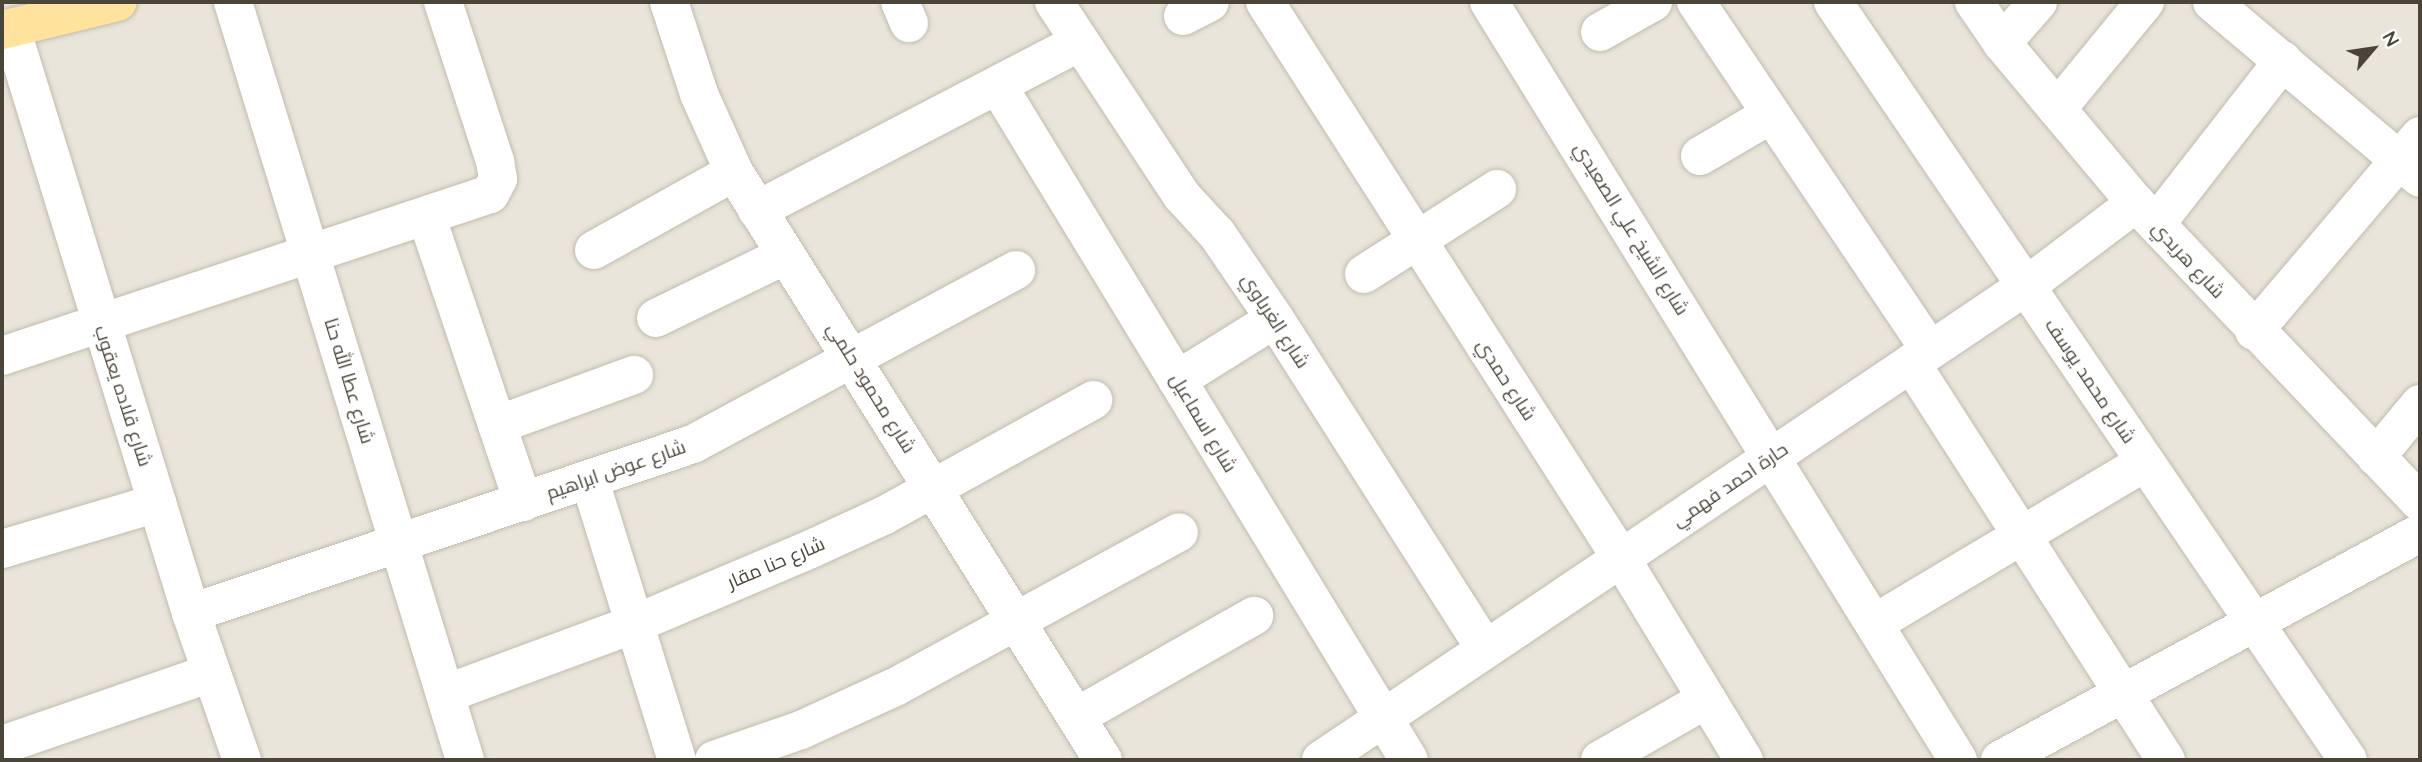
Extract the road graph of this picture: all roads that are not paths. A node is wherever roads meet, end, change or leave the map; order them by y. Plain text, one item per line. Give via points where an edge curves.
1 (118, 2) edge
2 (233, 2) edge
3 (443, 2) edge
4 (669, 2) edge
5 (1054, 2) edge
6 (1265, 2) edge
7 (1489, 2) edge
8 (1653, 2) edge
9 (1696, 2) edge
10 (1833, 2) edge
11 (1974, 2) edge
12 (2038, 2) edge
13 (2145, 2) edge
14 (2213, 2) edge
15 (6, 29) edge
16 (1600, 32) dead end
17 (1078, 43) junction
18 (2002, 43) junction
19 (2283, 61) junction
20 (998, 86) junction
21 (2057, 108) junction
22 (1770, 115) junction
23 (1700, 156) dead end
24 (2413, 158) edge
25 (734, 172) junction
26 (1497, 189) dead end
27 (757, 210) junction
28 (2146, 214) junction
29 (428, 218) junction
30 (1416, 243) junction
31 (594, 250) dead end
32 (310, 254) junction
33 (786, 255) junction
34 (1016, 271) dead end
35 (1364, 274) dead end
36 (2026, 286) junction
37 (656, 318) dead end
38 (1275, 319) junction
39 (99, 323) junction
40 (2254, 331) junction
41 (2, 356) edge
42 (852, 357) junction
43 (1921, 357) junction
44 (634, 374) dead end
45 (1177, 380) junction
46 (1093, 400) dead end
47 (2420, 404) edge
48 (497, 425) junction
49 (1773, 456) junction
50 (2376, 457) junction
51 (2145, 462) junction
52 (590, 481) junction
53 (933, 488) junction
54 (523, 502) junction
55 (2420, 502) edge
56 (157, 503) junction
57 (1179, 532) dead end
58 (2420, 533) edge
59 (2022, 536) junction
60 (399, 544) junction
61 (2, 549) edge
62 (1621, 558) junction
63 (191, 613) junction
64 (1254, 616) dead end
65 (1016, 622) junction
66 (2254, 623) junction
67 (1875, 624) junction
68 (632, 625) junction
69 (1485, 649) junction
70 (211, 673) junction
71 (445, 694) junction
72 (2123, 694) junction
73 (1707, 699) junction
74 (1076, 717) junction
75 (1383, 718) junction
76 (8, 740) edge
77 (242, 760) edge
78 (465, 760) edge
79 (677, 760) edge
80 (714, 760) edge
81 (1103, 760) edge
82 (1321, 760) edge
83 (1409, 760) edge
84 (1600, 760) edge
85 (1744, 760) edge
86 (1958, 760) edge
87 (2000, 760) edge
88 (2165, 760) edge
89 (2348, 760) edge

1 - 15 main road
2 - 32 street, شارع عطا الله حنا
3 - 29 street via 498,179 490,194
4 - 25 street, شارع محمود حلمي via 699,94
5 - 17 street, شارع الغرباوي
6 - 30 street, شارع حمدي
7 - 49 street, شارع الشيخ علي الصعيدي
8 - 16 street
9 - 22 street
10 - 36 street, شارع محمد يوسف
11 - 18 street, شارع هريدي
12 - 18 street
13 - 21 street
14 - 19 street
15 - 39 street, شارع قلاده يعقوب
17 - 20 street
17 - 38 street, شارع الغرباوي via 1182,196 1217,234
18 - 21 street, شارع هريدي
19 - 24 street
19 - 28 street, حارة احمد فهمي
20 - 27 street
20 - 45 street, شارع اسماعيل
21 - 28 street, شارع هريدي
22 - 23 street
22 - 43 street
24 - 40 street
25 - 27 street, شارع محمود حلمي
25 - 31 street
26 - 30 street
27 - 33 street, شارع محمود حلمي
28 - 36 street, حارة احمد فهمي
28 - 40 street, شارع هريدي
29 - 32 street
29 - 48 street
30 - 35 street
30 - 62 street, شارع حمدي
32 - 39 street
32 - 60 street, شارع عطا الله حنا
33 - 37 street
33 - 42 street, شارع محمود حلمي
34 - 42 street, شارع عوض ابراهيم
36 - 43 street, حارة احمد فهمي
36 - 51 street, شارع محمد يوسف
38 - 45 street
38 - 69 street, شارع الغرباوي
39 - 41 street
39 - 56 street, شارع قلاده يعقوب
40 - 50 street, شارع هريدي
42 - 52 street, شارع عوض ابراهيم via 704,438
42 - 53 street, شارع محمود حلمي
43 - 49 street, حارة احمد فهمي
43 - 59 street
44 - 48 street
45 - 75 street, شارع اسماعيل
46 - 53 street, شارع حنا مقار
47 - 50 street
48 - 54 street
49 - 62 street, حارة احمد فهمي
49 - 67 street, شارع الشيخ علي الصعيدي
50 - 55 street, شارع هريدي
51 - 59 street
51 - 66 street, شارع محمد يوسف
52 - 54 street, شارع عوض ابراهيم
52 - 68 street
53 - 65 street, شارع محمود حلمي
53 - 68 street, شارع حنا مقار via 825,542
54 - 60 street, شارع عوض ابراهيم
56 - 61 street
56 - 63 street, شارع قلاده يعقوب
57 - 65 street
58 - 66 street
59 - 67 street
59 - 72 street
60 - 63 street, شارع عوض ابراهيم
60 - 71 street, شارع عطا الله حنا
62 - 69 street, حارة احمد فهمي
62 - 73 street, شارع حمدي
63 - 70 street, شارع قلاده يعقوب
64 - 74 street
65 - 74 street, شارع محمود حلمي
65 - 80 street via 845,710
66 - 72 street
66 - 89 street, شارع محمد يوسف
67 - 86 street, شارع الشيخ علي الصعيدي
68 - 71 street, شارع حنا مقار
68 - 79 street
69 - 75 street, حارة احمد فهمي
70 - 76 street
70 - 77 street, شارع قلاده يعقوب
71 - 78 street, شارع عطا الله حنا
72 - 87 street
72 - 88 street
73 - 84 street
73 - 85 street, شارع حمدي
74 - 81 street, شارع محمود حلمي
75 - 82 street, حارة احمد فهمي
75 - 83 street, شارع اسماعيل

